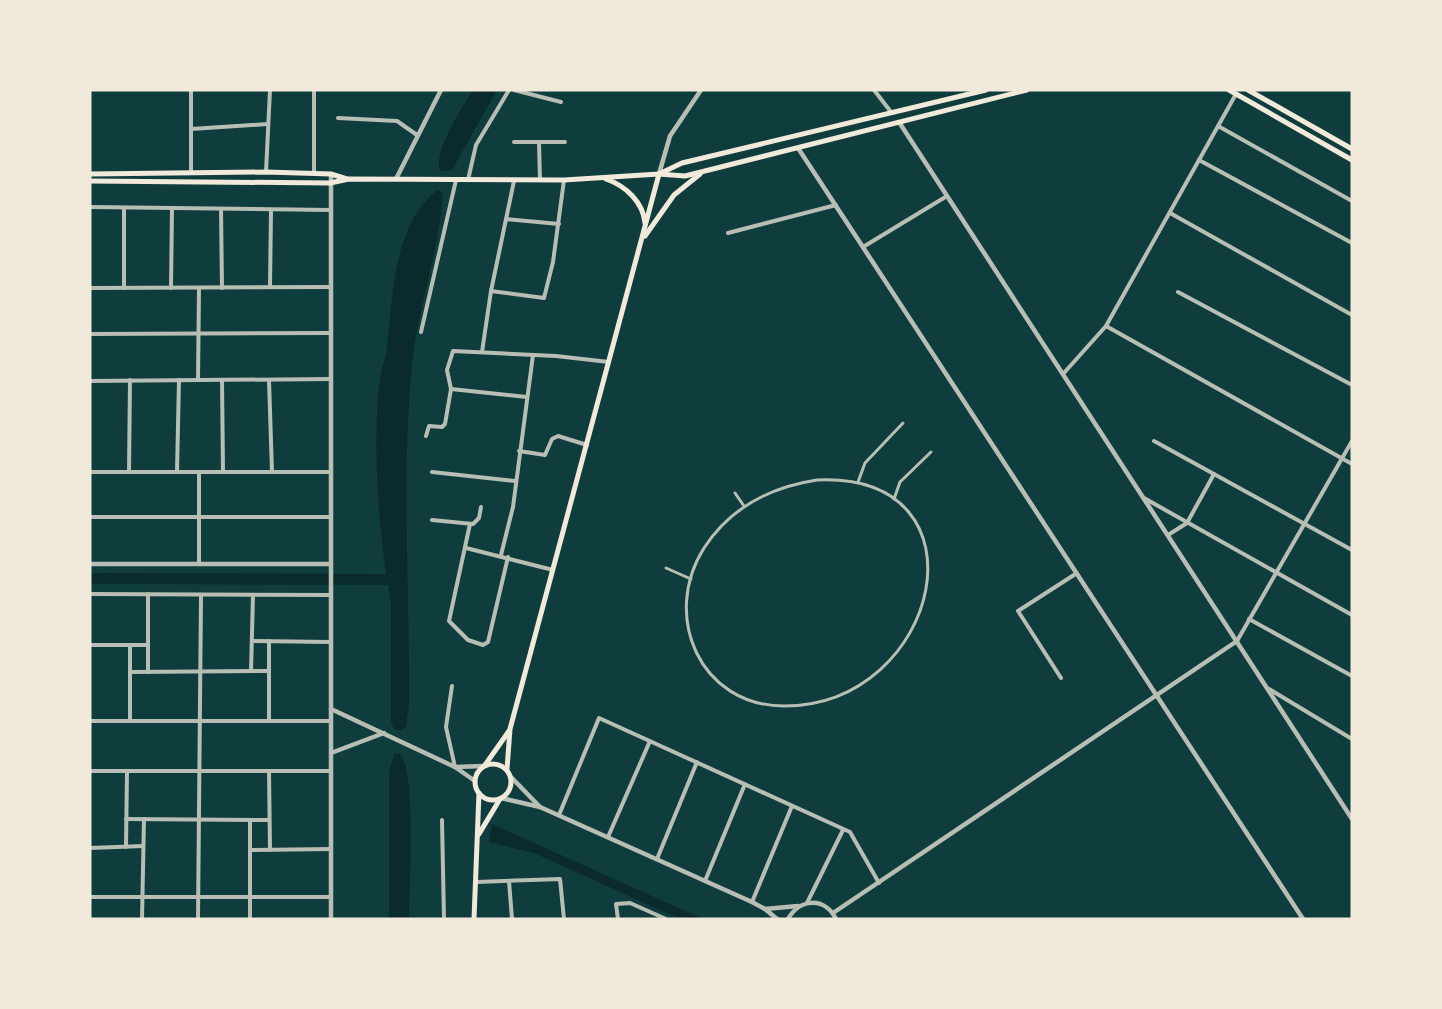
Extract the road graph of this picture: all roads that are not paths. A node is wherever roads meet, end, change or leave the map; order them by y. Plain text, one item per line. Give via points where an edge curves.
1 (191, 90) edge
2 (270, 90) edge
3 (314, 90) edge
4 (441, 90) edge
5 (509, 90) edge
6 (514, 90) edge
7 (701, 90) edge
8 (874, 90) edge
9 (986, 90) edge
10 (1028, 90) edge
11 (1229, 90) edge
12 (1248, 90) edge
13 (1236, 94) junction
14 (561, 102) dead end
15 (891, 112) junction
16 (338, 118) dead end
17 (899, 122) junction
18 (268, 124) junction
19 (1218, 126) junction
20 (191, 129) junction
21 (417, 135) junction
22 (514, 142) dead end
23 (539, 142) junction
24 (565, 142) dead end
25 (798, 148) junction
26 (1352, 149) edge
27 (1199, 160) junction
28 (1352, 160) edge
29 (706, 171) junction
30 (267, 172) junction
31 (314, 173) junction
32 (90, 174) edge
33 (191, 174) junction
34 (331, 174) junction
35 (659, 174) junction
36 (604, 178) junction
37 (349, 179) junction
38 (396, 179) junction
39 (456, 180) junction
40 (468, 180) junction
41 (540, 180) junction
42 (564, 180) junction
43 (90, 181) edge
44 (514, 181) junction
45 (330, 183) junction
46 (947, 196) junction
47 (1352, 201) edge
48 (836, 205) junction
49 (90, 207) edge
50 (124, 208) junction
51 (172, 208) junction
52 (221, 209) junction
53 (271, 210) junction
54 (331, 210) junction
55 (1170, 213) junction
56 (506, 219) junction
57 (559, 225) junction
58 (646, 227) junction
59 (728, 233) dead end
60 (641, 242) junction
61 (1352, 243) edge
62 (863, 247) junction
63 (270, 287) junction
64 (331, 287) junction
65 (90, 288) edge
66 (124, 288) junction
67 (171, 288) junction
68 (199, 288) junction
69 (222, 288) junction
70 (490, 291) junction
71 (1178, 292) dead end
72 (1352, 315) edge
73 (1106, 326) junction
74 (421, 332) dead end
75 (198, 333) junction
76 (331, 333) junction
77 (90, 334) edge
78 (482, 352) junction
79 (533, 354) junction
80 (609, 362) junction
81 (1063, 374) junction
82 (331, 379) junction
83 (130, 380) junction
84 (179, 380) junction
85 (198, 380) junction
86 (222, 380) junction
87 (269, 380) junction
88 (90, 381) edge
89 (1352, 385) edge
90 (451, 389) junction
91 (527, 397) junction
92 (903, 423) dead end
93 (426, 436) dead end
94 (1154, 441) dead end
95 (1352, 441) edge
96 (587, 445) junction
97 (519, 451) junction
98 (931, 452) dead end
99 (1342, 458) junction
100 (1352, 464) edge
101 (90, 472) edge
102 (129, 472) junction
103 (177, 472) junction
104 (199, 472) junction
105 (223, 472) junction
106 (272, 472) junction
107 (331, 472) junction
108 (432, 472) dead end
109 (1214, 474) junction
110 (515, 481) junction
111 (858, 482) junction
112 (735, 493) dead end
113 (1144, 498) junction
114 (894, 499) junction
115 (481, 507) dead end
116 (745, 507) junction
117 (90, 518) edge
118 (199, 518) junction
119 (331, 518) junction
120 (432, 520) dead end
121 (1187, 522) junction
122 (470, 524) junction
123 (1304, 524) junction
124 (1167, 534) junction
125 (466, 548) junction
126 (1352, 550) edge
127 (501, 555) junction
128 (508, 557) junction
129 (90, 564) edge
130 (199, 564) junction
131 (331, 564) junction
132 (666, 568) dead end
133 (553, 570) junction
134 (1077, 573) junction
135 (1276, 573) junction
136 (691, 579) junction
137 (90, 594) edge
138 (148, 594) junction
139 (201, 595) junction
140 (253, 595) junction
141 (331, 595) junction
142 (1352, 615) edge
143 (1250, 619) junction
144 (252, 641) junction
145 (269, 641) junction
146 (1237, 641) junction
147 (331, 642) junction
148 (90, 645) edge
149 (130, 645) junction
150 (148, 645) junction
151 (200, 671) junction
152 (251, 671) junction
153 (269, 671) junction
154 (130, 672) junction
155 (148, 672) junction
156 (1352, 676) edge
157 (1061, 678) dead end
158 (452, 686) dead end
159 (1268, 689) junction
160 (1157, 695) junction
161 (331, 709) junction
162 (90, 721) edge
163 (130, 721) junction
164 (200, 721) junction
165 (269, 721) junction
166 (331, 721) junction
167 (510, 729) junction
168 (384, 733) junction
169 (1352, 739) edge
170 (650, 741) junction
171 (331, 753) junction
172 (697, 762) junction
173 (484, 766) junction
174 (455, 767) junction
175 (507, 769) junction
176 (90, 771) edge
177 (127, 771) junction
178 (199, 771) junction
179 (269, 771) junction
180 (331, 771) junction
181 (511, 777) junction
182 (475, 781) junction
183 (745, 784) junction
184 (479, 793) junction
185 (500, 799) junction
186 (792, 806) junction
187 (540, 807) junction
188 (559, 815) junction
189 (126, 819) junction
190 (144, 819) junction
191 (1352, 819) edge
192 (199, 820) junction
193 (250, 820) junction
194 (269, 820) junction
195 (442, 820) dead end
196 (843, 830) junction
197 (608, 837) junction
198 (476, 841) junction
199 (143, 846) junction
200 (126, 847) junction
201 (90, 848) edge
202 (331, 849) junction
203 (250, 850) junction
204 (270, 850) junction
205 (657, 859) junction
206 (509, 881) junction
207 (705, 881) junction
208 (475, 882) junction
209 (879, 883) junction
210 (90, 897) edge
211 (142, 897) junction
212 (198, 897) junction
213 (250, 897) junction
214 (331, 897) junction
215 (752, 902) junction
216 (807, 903) junction
217 (799, 906) junction
218 (765, 909) junction
219 (833, 913) junction
220 (142, 919) edge
221 (198, 919) edge
222 (250, 919) edge
223 (331, 919) edge
224 (444, 919) edge
225 (474, 919) edge
226 (512, 919) edge
227 (564, 919) edge
228 (618, 919) edge
229 (666, 919) edge
230 (777, 919) edge
231 (789, 919) edge
232 (836, 919) edge
233 (1303, 919) edge

1 - 20 street
2 - 18 street
3 - 31 street
4 - 21 street
5 - 40 street via 476,145
6 - 14 street
7 - 35 street via 670,136
8 - 15 street
9 - 15 main road
10 - 17 main road
11 - 13 main road
12 - 26 main road
13 - 19 street
13 - 28 main road
15 - 35 main road via 682,163
16 - 21 street via 397,121
17 - 25 main road
17 - 46 street
18 - 20 street
18 - 30 street
19 - 27 street
19 - 47 street
20 - 33 street
21 - 38 street
22 - 23 street
23 - 24 street
23 - 41 street
25 - 29 main road
25 - 48 street
27 - 55 street
27 - 61 street
29 - 35 main road via 685,176
29 - 60 main road via 674,195
30 - 31 main road
30 - 33 main road
31 - 34 main road
32 - 33 main road
34 - 37 main road
34 - 45 street
35 - 36 main road
35 - 58 main road
36 - 42 main road
36 - 58 main road via 633,197 642,210
37 - 38 main road
37 - 45 main road
38 - 39 main road
39 - 40 main road
39 - 74 street
40 - 44 main road
41 - 42 main road
41 - 44 main road
42 - 57 street
43 - 45 main road
44 - 56 street
45 - 54 street
46 - 62 street
46 - 81 street
48 - 59 street
48 - 62 street
49 - 50 street
50 - 51 street
50 - 66 street
51 - 52 street
51 - 67 street
52 - 53 street
52 - 69 street
53 - 54 street
53 - 63 street
54 - 64 street
55 - 72 street
55 - 73 street
56 - 57 street
56 - 70 street
57 - 70 street via 544,298
58 - 60 main road
60 - 80 main road
62 - 134 street
63 - 64 street
63 - 69 street
64 - 76 street
65 - 66 street
66 - 67 street
67 - 68 street
68 - 69 street
68 - 75 street
70 - 78 street
71 - 89 street
73 - 81 street
73 - 99 street
75 - 76 street
75 - 77 street
75 - 85 street
76 - 82 street
78 - 79 street
78 - 90 street via 453,351 447,370
79 - 80 street
79 - 91 street
80 - 96 main road
81 - 113 street
82 - 87 street
82 - 107 street
83 - 84 street
83 - 88 street
83 - 102 street
84 - 85 street
84 - 103 street
85 - 86 street
86 - 87 street
86 - 105 street
87 - 106 street
90 - 91 street
90 - 93 street via 444,426 429,426
91 - 97 street
92 - 111 street via 865,463
94 - 109 street
95 - 99 street
96 - 97 street via 558,436 552,439 545,455
96 - 133 main road
97 - 110 street
98 - 114 street via 900,482
99 - 100 street
99 - 123 street
101 - 102 street
102 - 103 street
103 - 104 street
104 - 105 street
104 - 118 street
105 - 106 street
106 - 107 street
107 - 119 street
108 - 110 street
109 - 121 street
109 - 123 street
110 - 127 street via 512,519
111 - 114 street
111 - 116 street via 834,479 795,484
112 - 116 street
113 - 121 street
113 - 124 street
114 - 136 street via 913,520 927,548 929,578 924,607 911,635 891,659 867,679 827,699 798,705 768,705 738,697 719,683 703,665 691,639 686,608
115 - 122 street via 477,522
116 - 136 street via 712,537
117 - 118 street
118 - 119 street
118 - 130 street
119 - 131 street
120 - 122 street
121 - 124 street
121 - 135 street
122 - 125 street
123 - 126 street
123 - 135 street
124 - 146 street
125 - 127 street
125 - 128 street via 449,621 468,640 483,645 488,642
127 - 128 street
128 - 133 street
129 - 130 street
130 - 131 street
131 - 141 street
132 - 136 street
133 - 167 main road
134 - 157 street via 1018,611
134 - 160 street
135 - 142 street
135 - 143 street
137 - 138 street
138 - 139 street
138 - 150 street
139 - 140 street
139 - 151 street
140 - 141 street
140 - 144 street
141 - 147 street
143 - 146 street
143 - 156 street
144 - 145 street
144 - 152 street
145 - 147 street
145 - 153 street
146 - 159 street
146 - 160 street
147 - 161 street
148 - 149 street
149 - 150 street
149 - 154 street
150 - 155 street
151 - 152 street
151 - 155 street
151 - 164 street
152 - 153 street
153 - 165 street
154 - 155 street
154 - 163 street
158 - 174 street via 446,727
159 - 169 street
159 - 191 street
160 - 209 street
160 - 233 street
161 - 166 street
161 - 168 street
162 - 163 street
163 - 164 street
164 - 165 street
164 - 178 street
165 - 166 street
166 - 171 street
167 - 173 main road
167 - 175 main road
168 - 171 street
168 - 174 street
170 - 172 street
170 - 188 street via 599,718
170 - 197 street
171 - 180 street
172 - 183 street
172 - 205 street
173 - 174 street
173 - 175 main road via 496,764
173 - 182 main road
174 - 182 street
175 - 181 main road
176 - 177 street
177 - 178 street
177 - 189 street
178 - 179 street
178 - 192 street
179 - 180 street
179 - 194 street
180 - 202 street
181 - 185 main road via 510,790
181 - 187 street
182 - 184 main road
183 - 186 street
183 - 207 street
184 - 185 main road via 489,800
184 - 198 main road
185 - 187 street
185 - 198 main road
186 - 196 street
186 - 215 street
187 - 188 street
188 - 197 street
189 - 190 street
189 - 200 street
190 - 192 street
190 - 199 street
192 - 193 street
192 - 212 street
193 - 194 street
193 - 203 street
194 - 204 street
195 - 224 street
196 - 209 street via 850,832
196 - 216 street
197 - 205 street
198 - 208 main road
199 - 200 street
199 - 211 street
200 - 201 street
202 - 204 street
202 - 214 street
203 - 204 street
203 - 213 street
205 - 207 street
206 - 208 street
206 - 226 street
206 - 227 street via 560,879
207 - 215 street
208 - 225 main road
209 - 219 street
210 - 211 street
211 - 212 street
211 - 220 street
212 - 213 street
212 - 221 street
213 - 214 street
213 - 222 street
214 - 223 street
215 - 218 street
216 - 217 street
216 - 219 street via 821,904
217 - 218 street
217 - 231 street
218 - 230 street
219 - 232 street
228 - 229 street via 616,904 630,903

